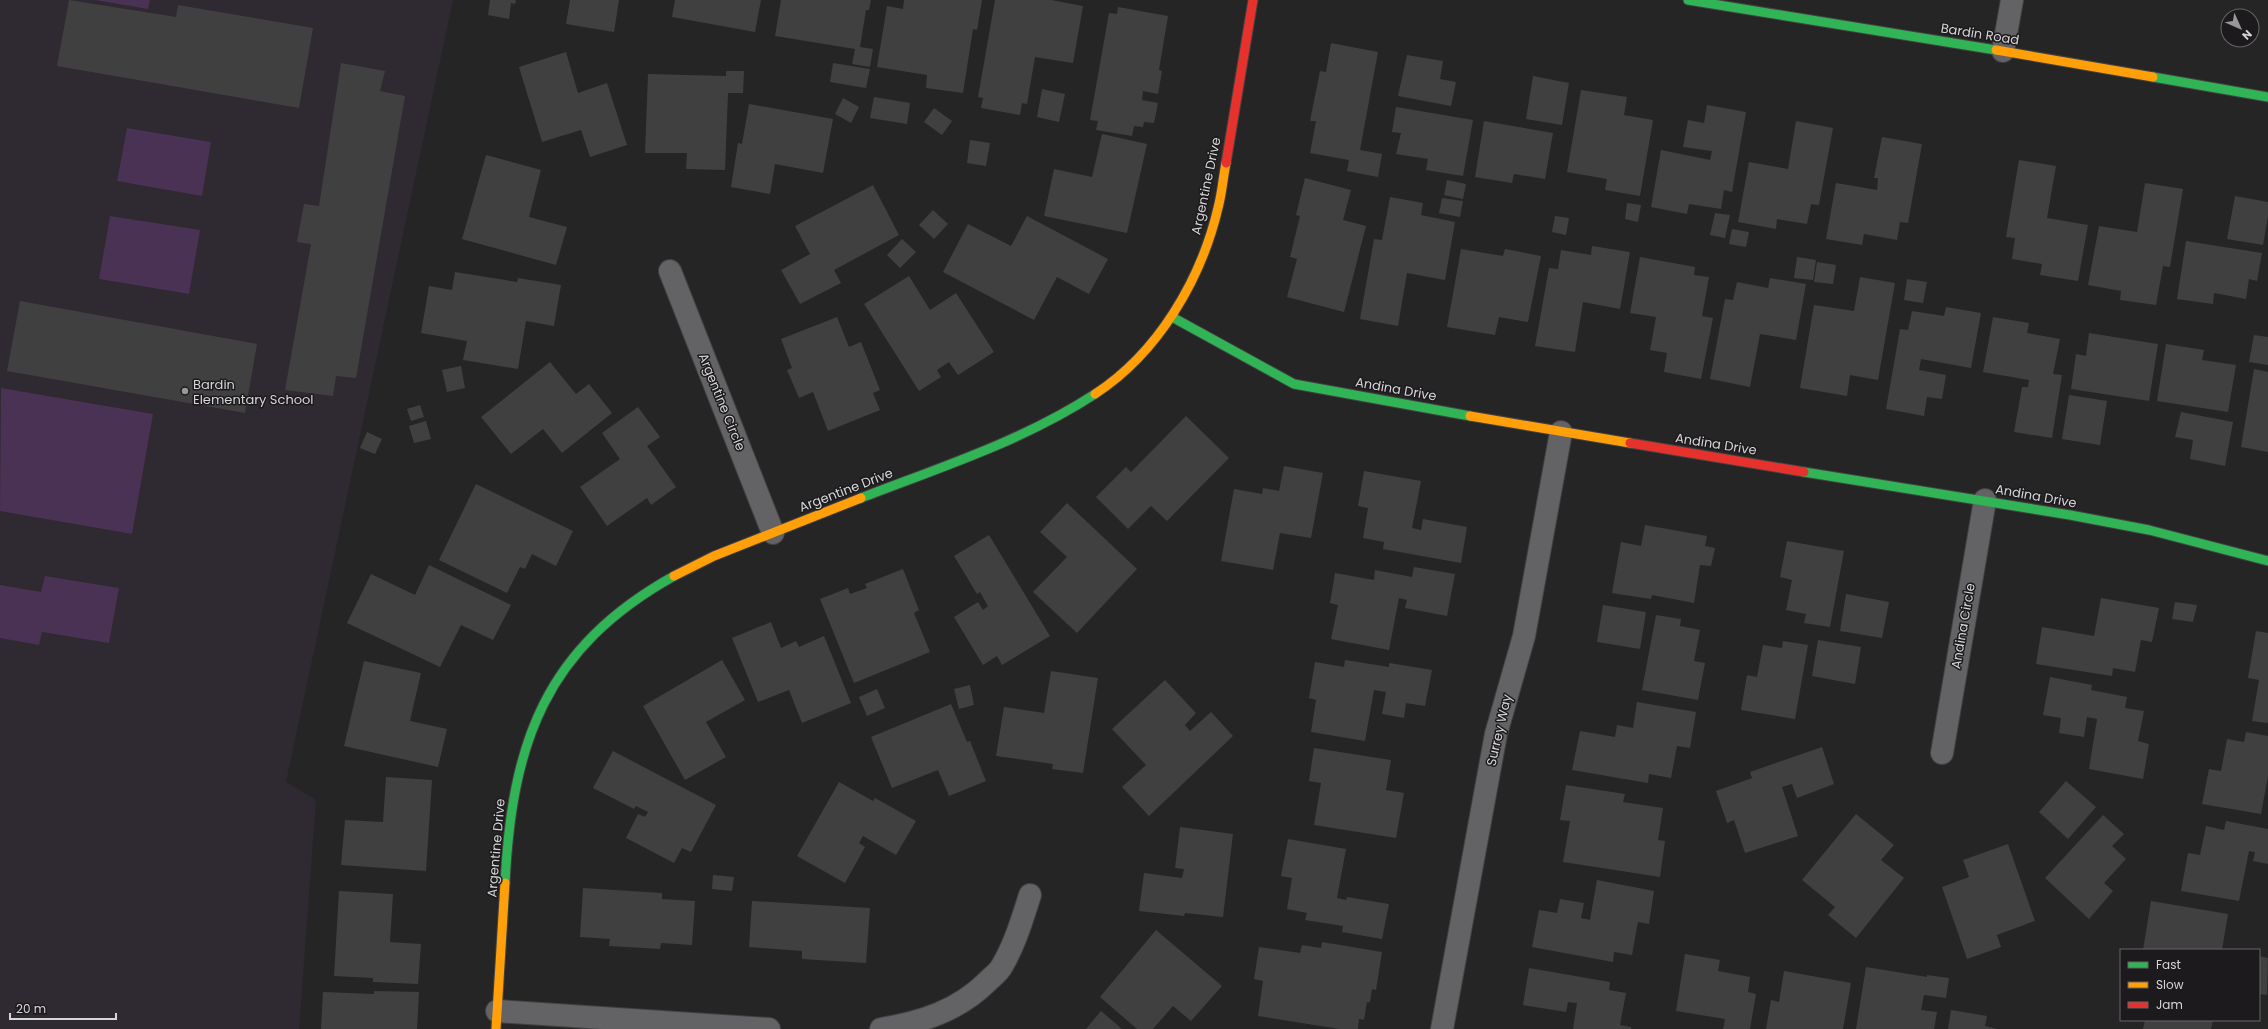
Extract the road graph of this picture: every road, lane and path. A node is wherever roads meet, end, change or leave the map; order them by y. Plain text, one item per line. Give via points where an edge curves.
1 (1253, 0) edge
2 (1688, 0) edge
3 (2012, 0) edge
4 (2003, 51) junction
5 (2268, 97) edge
6 (670, 271) dead end
7 (1172, 316) junction
8 (1561, 432) junction
9 (1985, 500) junction
10 (773, 533) junction
11 (2268, 561) edge
12 (1942, 752) dead end
13 (1030, 895) dead end
14 (497, 1020) edge
15 (769, 1029) edge
16 (881, 1029) edge
17 (1442, 1029) edge

1 - 7 street, Argentine Drive via 1218,208 1197,270
2 - 4 street, Bardin Road
3 - 4 street
4 - 5 street, Bardin Road
6 - 10 street, Argentine Circle
7 - 8 street, Andina Drive via 1294,384
7 - 10 street, Argentine Drive via 1142,354 1115,380 1062,416 1029,432
8 - 9 street, Andina Drive
8 - 17 street, Surrey Way via 1524,636 1496,734
9 - 11 street, Andina Drive via 2149,530
9 - 12 street, Andina Circle
10 - 14 street, Argentine Drive via 714,556 639,596 586,642 563,672 525,749 513,797 508,838
13 - 16 street via 1016,941 1001,968 980,989 955,1007 930,1018
14 - 15 street

